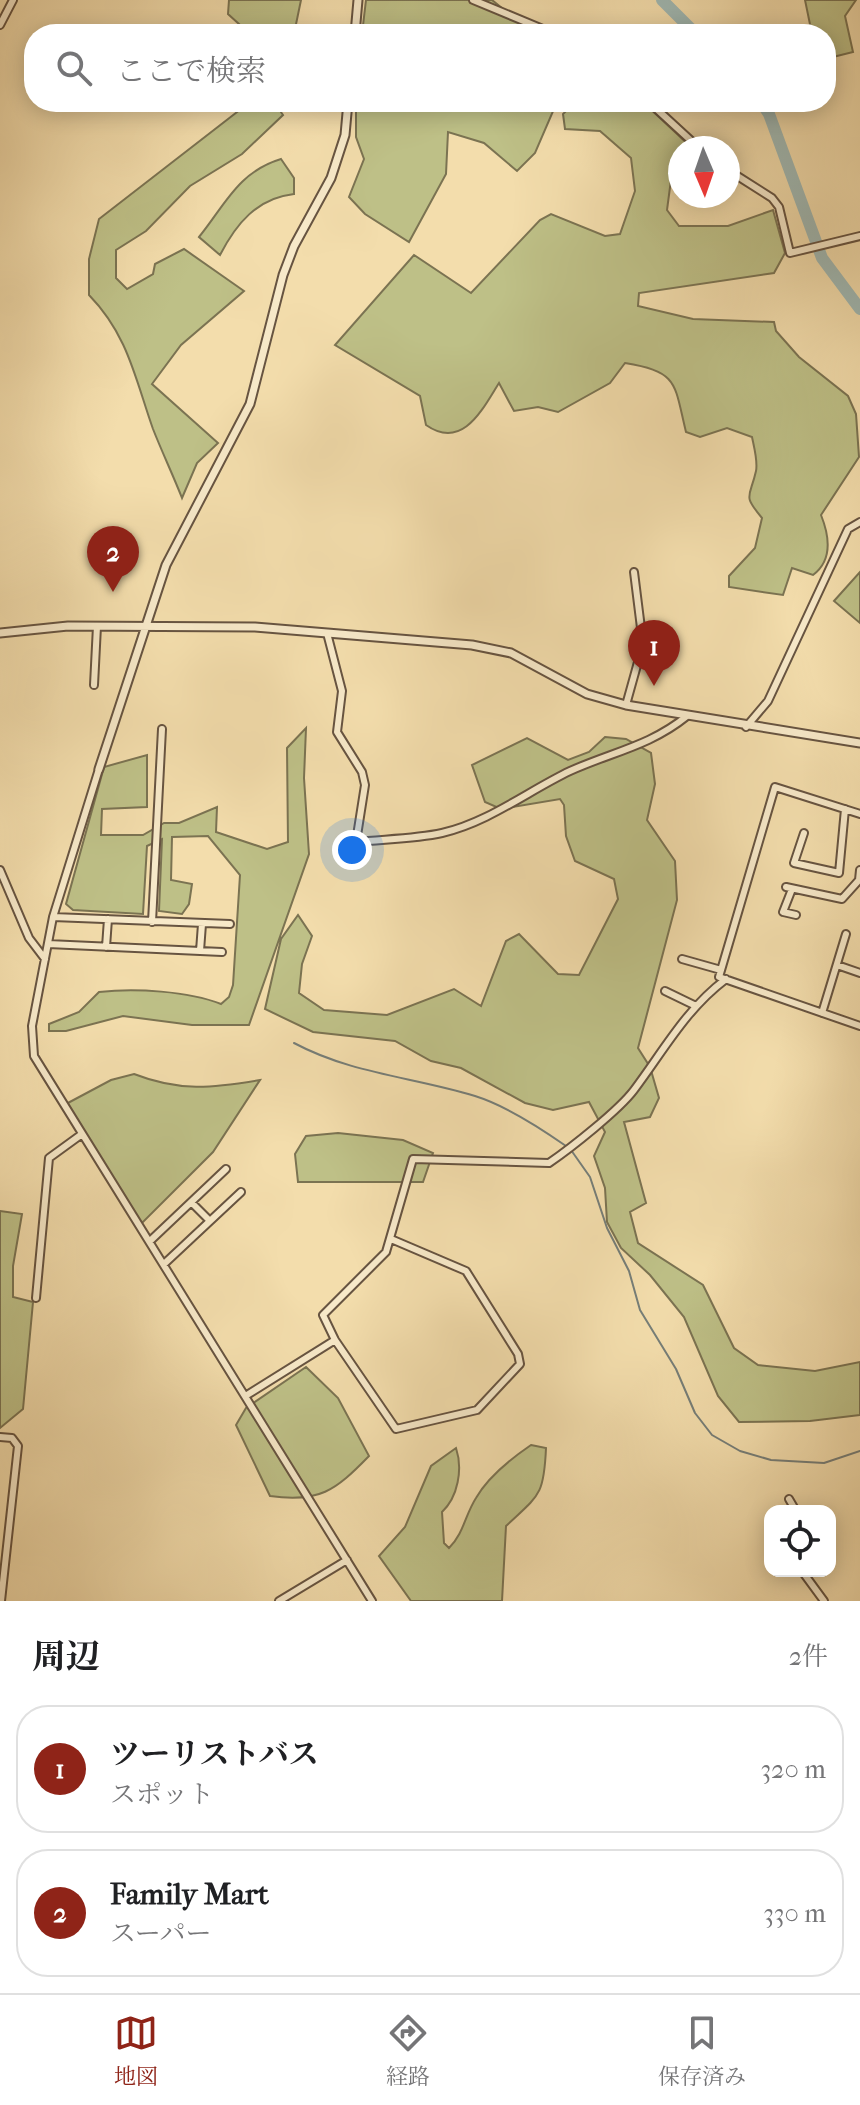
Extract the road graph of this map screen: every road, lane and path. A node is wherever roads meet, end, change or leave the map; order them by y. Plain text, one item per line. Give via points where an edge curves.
1 (13, 0) edge
2 (358, 0) edge
3 (473, 0) edge
4 (356, 24) edge
5 (531, 24) edge
6 (0, 25) edge
7 (347, 112) edge
8 (660, 112) edge
9 (686, 136) edge
10 (740, 178) edge
11 (860, 236) edge
12 (860, 522) edge
13 (634, 572) dead end
14 (97, 626) junction
15 (146, 626) junction
16 (0, 633) edge
17 (327, 633) junction
18 (94, 685) dead end
19 (626, 705) junction
20 (687, 716) junction
21 (746, 727) junction
22 (162, 729) dead end
23 (860, 743) edge
24 (99, 769) joint
25 (845, 809) junction
26 (860, 814) edge
27 (804, 833) dead end
28 (0, 870) edge
29 (860, 870) edge
30 (796, 915) dead end
31 (53, 917) junction
32 (108, 919) junction
33 (152, 922) junction
34 (202, 924) junction
35 (230, 924) dead end
36 (846, 934) dead end
37 (48, 944) junction
38 (106, 947) junction
39 (200, 951) junction
40 (222, 952) dead end
41 (45, 959) junction
42 (682, 959) dead end
43 (837, 965) junction
44 (721, 970) junction
45 (860, 973) edge
46 (726, 979) junction
47 (665, 991) dead end
48 (696, 1006) junction
49 (822, 1013) junction
50 (860, 1026) edge
51 (82, 1134) junction
52 (226, 1169) dead end
53 (241, 1192) dead end
54 (191, 1202) junction
55 (210, 1221) junction
56 (391, 1239) junction
57 (150, 1241) junction
58 (164, 1264) junction
59 (36, 1298) dead end
60 (335, 1340) junction
61 (247, 1395) junction
62 (0, 1437) edge
63 (789, 1499) dead end
64 (792, 1505) edge
65 (347, 1560) junction
66 (807, 1577) edge
67 (1, 1589) edge
68 (1, 1601) edge
69 (279, 1601) edge
70 (372, 1601) edge
71 (824, 1601) edge

1 - 6 street
2 - 4 street
3 - 5 street
7 - 15 street via 331,178 283,275 250,404 166,565
8 - 9 street
10 - 11 street via 779,207 790,253
12 - 21 street via 848,529 768,701
13 - 19 street via 643,644
14 - 15 street
14 - 16 street
14 - 18 street
15 - 17 street
15 - 24 street
17 - 19 street via 486,647 538,666 587,694
17 - 20 street via 342,691 337,732 365,785 356,842 442,833 516,803 568,772 661,737
19 - 20 street
20 - 21 street
21 - 23 street
22 - 33 street
24 - 31 street
25 - 26 street
25 - 27 street via 839,873 794,863
25 - 44 street via 775,787
28 - 41 street via 29,938
29 - 30 street via 859,880 842,899 789,888 783,912
31 - 32 street
31 - 37 street
32 - 33 street
32 - 38 street
33 - 34 street
34 - 35 street
34 - 39 street
36 - 43 street
37 - 38 street
37 - 41 street
38 - 39 street
39 - 40 street
41 - 51 street via 32,1046 40,1069
42 - 44 street
43 - 45 street
43 - 49 street
44 - 46 street via 719,977
46 - 48 street
46 - 49 street
47 - 48 street
48 - 56 street via 633,1092 549,1163 413,1159
49 - 50 street
51 - 57 street
51 - 59 street via 49,1158
52 - 54 street
53 - 55 street
54 - 55 street
54 - 57 street
55 - 58 street
56 - 60 street via 386,1252 323,1315
56 - 60 street via 466,1271 520,1364 477,1410 396,1429
57 - 58 street
58 - 61 street
60 - 61 street
61 - 65 street
62 - 67 street via 12,1438 18,1446
63 - 64 street
65 - 69 street
65 - 70 street
66 - 71 street
67 - 68 street

